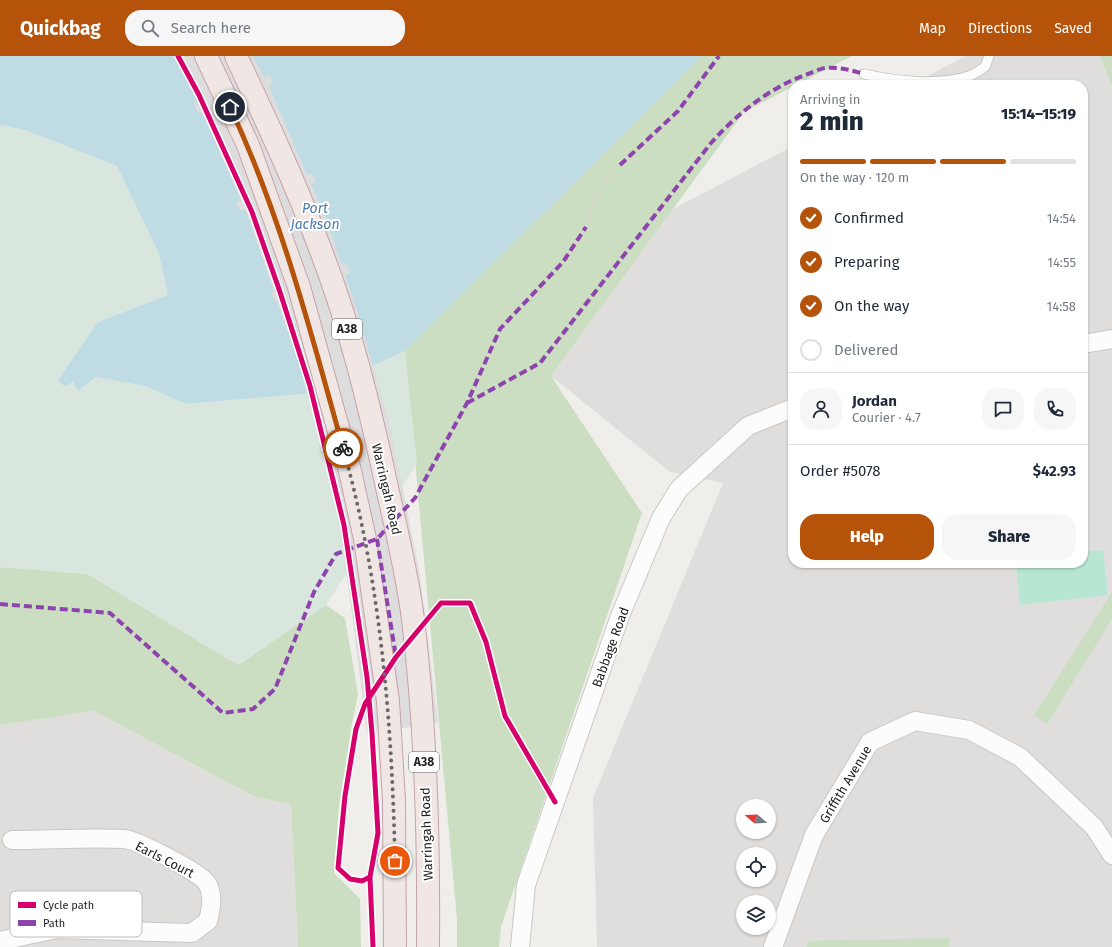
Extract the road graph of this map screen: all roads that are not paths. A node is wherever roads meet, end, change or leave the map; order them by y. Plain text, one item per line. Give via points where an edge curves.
1 (206, 56) edge
2 (236, 56) edge
3 (989, 56) edge
4 (864, 74) dead end
5 (899, 80) edge
6 (928, 80) edge
7 (1112, 339) edge
8 (1088, 343) edge
9 (788, 410) edge
10 (12, 840) dead end
11 (1112, 855) edge
12 (142, 932) edge
13 (20, 937) edge
14 (0, 941) edge
15 (395, 947) edge
16 (428, 947) edge
17 (520, 947) edge
18 (773, 947) edge

1 - 15 highway, A38 via 248,145 299,286 351,478 364,539 388,701 394,800
2 - 16 highway, Warringah Road / A38 via 285,159 322,253 368,403 402,555 412,618 423,725
3 - 6 lane via 985,67 968,76
4 - 5 lane
7 - 8 street
9 - 17 street, Babbage Road via 748,426 679,489 661,518 618,624 526,885
10 - 12 street, Earls Court via 126,839 148,847 207,882 212,899 208,921 192,933
11 - 18 street, Griffith Avenue via 1094,827 1020,757 969,730 915,721 870,742 814,834
13 - 14 street, Earls Court

